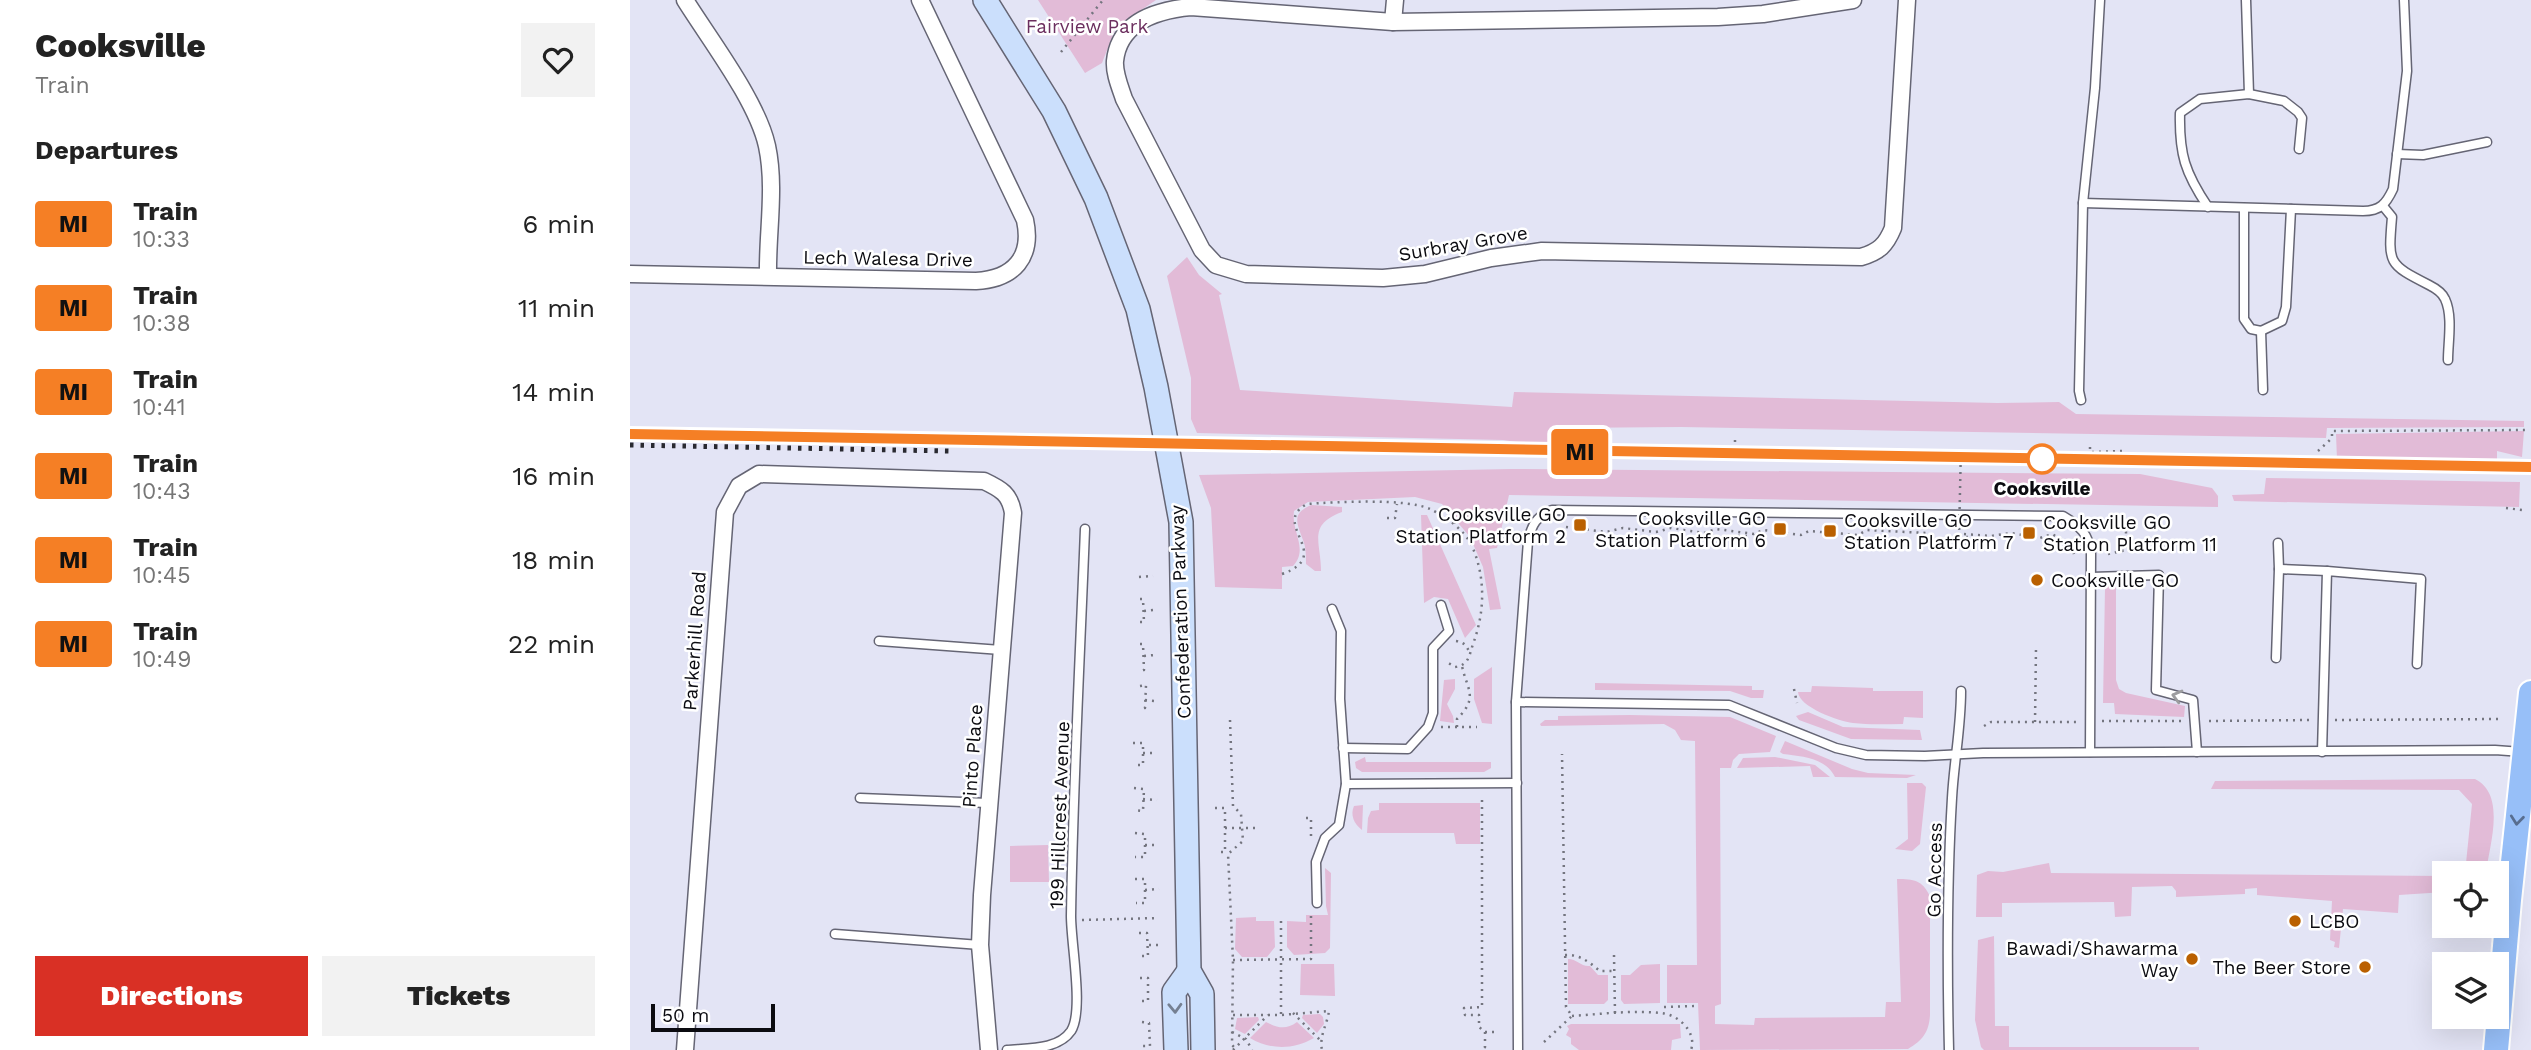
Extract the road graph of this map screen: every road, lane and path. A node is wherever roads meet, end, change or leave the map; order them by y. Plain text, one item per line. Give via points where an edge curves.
1 (685, 0) edge
2 (920, 0) edge
3 (985, 0) edge
4 (1103, 0) edge
5 (1395, 0) edge
6 (1853, 0) edge
7 (1907, 0) edge
8 (2100, 0) edge
9 (2246, 0) edge
10 (2404, 0) edge
11 (1652, 9) edge
12 (1393, 22) junction
13 (1061, 52) dead end
14 (2249, 94) junction
15 (2487, 142) dead end
16 (2300, 149) dead end
17 (2397, 154) junction
18 (2082, 202) junction
19 (2383, 206) junction
20 (2208, 207) junction
21 (2244, 208) junction
22 (2291, 209) junction
23 (630, 274) edge
24 (768, 276) junction
25 (2261, 331) junction
26 (2448, 360) dead end
27 (2263, 390) dead end
28 (2081, 400) dead end
29 (2528, 429) dead end
30 (1735, 440) dead end
31 (1961, 446) dead end
32 (1735, 447) dead end
33 (2090, 447) dead end
34 (2318, 451) dead end
35 (2126, 453) dead end
36 (984, 481) joint
37 (1397, 503) junction
38 (2506, 508) dead end
39 (2522, 510) dead end
40 (1472, 516) dead end
41 (1387, 517) dead end
42 (2126, 522) dead end
43 (1453, 524) junction
44 (1566, 527) dead end
45 (1084, 529) dead end
46 (1748, 533) junction
47 (1926, 533) dead end
48 (1964, 534) dead end
49 (1970, 534) junction
50 (1738, 536) dead end
51 (2278, 543) dead end
52 (2074, 554) dead end
53 (2108, 554) dead end
54 (2279, 569) junction
55 (2327, 571) junction
56 (1282, 574) dead end
57 (1153, 576) dead end
58 (1139, 577) dead end
59 (2091, 577) junction
60 (1140, 599) dead end
61 (1441, 605) dead end
62 (1332, 609) dead end
63 (1154, 610) dead end
64 (1144, 611) junction
65 (1140, 622) dead end
66 (879, 641) dead end
67 (1454, 641) dead end
68 (1140, 644) dead end
69 (2036, 648) dead end
70 (1001, 650) junction
71 (1470, 654) junction
72 (1155, 655) dead end
73 (1144, 656) junction
74 (1444, 658) dead end
75 (2276, 658) dead end
76 (2417, 664) dead end
77 (1462, 666) junction
78 (1140, 670) dead end
79 (1140, 685) dead end
80 (1794, 690) dead end
81 (1961, 691) dead end
82 (2531, 694) edge
83 (1145, 700) junction
84 (1155, 701) dead end
85 (1516, 702) junction
86 (1797, 703) dead end
87 (1140, 707) dead end
88 (2498, 719) dead end
89 (1230, 720) dead end
90 (2307, 720) dead end
91 (2342, 720) dead end
92 (2108, 721) dead end
93 (2181, 721) dead end
94 (2209, 721) dead end
95 (2035, 722) junction
96 (2074, 722) dead end
97 (1984, 726) dead end
98 (1428, 727) junction
99 (1457, 727) junction
100 (1477, 727) dead end
101 (1133, 743) dead end
102 (1343, 748) junction
103 (2090, 752) junction
104 (2197, 752) junction
105 (2322, 752) junction
106 (2528, 752) edge
107 (1143, 753) junction
108 (1156, 753) dead end
109 (1562, 754) dead end
110 (1957, 754) junction
111 (1134, 765) dead end
112 (1517, 783) junction
113 (1346, 784) junction
114 (1134, 789) dead end
115 (860, 799) dead end
116 (1143, 799) junction
117 (1157, 800) dead end
118 (1482, 800) dead end
119 (988, 803) junction
120 (1214, 808) dead end
121 (1134, 810) dead end
122 (1306, 818) dead end
123 (1242, 827) junction
124 (1225, 828) junction
125 (1255, 828) dead end
126 (1135, 833) dead end
127 (1311, 843) dead end
128 (1145, 845) junction
129 (1158, 845) dead end
130 (1216, 852) dead end
131 (1135, 857) dead end
132 (1135, 879) dead end
133 (1145, 890) junction
134 (1159, 890) dead end
135 (1136, 903) dead end
136 (1314, 905) joint
137 (1159, 918) dead end
138 (1071, 920) junction
139 (1281, 921) dead end
140 (1139, 933) dead end
141 (835, 934) dead end
142 (981, 945) junction
143 (1147, 945) junction
144 (1160, 945) dead end
145 (1565, 955) junction
146 (1614, 955) dead end
147 (1140, 956) dead end
148 (1281, 959) junction
149 (1233, 960) junction
150 (1189, 971) junction
151 (1615, 971) junction
152 (1140, 978) dead end
153 (1141, 1001) dead end
154 (1696, 1006) dead end
155 (1664, 1007) dead end
156 (1293, 1013) junction
157 (1615, 1013) junction
158 (1232, 1015) junction
159 (1268, 1015) junction
160 (1281, 1016) junction
161 (1572, 1016) junction
162 (1142, 1022) dead end
163 (1232, 1032) junction
164 (1485, 1032) junction
165 (1497, 1032) dead end
166 (1246, 1039) junction
167 (1320, 1040) junction
168 (1544, 1042) dead end
169 (1142, 1046) dead end
170 (1235, 1049) edge
171 (685, 1050) edge
172 (989, 1050) edge
173 (1007, 1050) edge
174 (1176, 1050) edge
175 (1203, 1050) edge
176 (1252, 1050) edge
177 (1322, 1050) edge
178 (1482, 1050) edge
179 (1518, 1050) edge
180 (1690, 1050) edge
181 (1949, 1050) edge
182 (2496, 1050) edge

1 - 24 street via 758,120 767,146
2 - 24 street, Lech Walesa Drive via 1025,220 1027,250 1007,273 992,280
3 - 150 street, Confederation Parkway via 1054,111 1096,198 1138,309 1156,387 1181,522
4 - 13 path
5 - 12 street
6 - 11 street via 1763,15 1718,17
7 - 12 street, Surbray Grove via 1893,228 1876,253 1861,257 1542,251 1383,278 1246,274 1216,265 1202,250 1124,99 1115,60 1122,39 1132,26 1163,10 1191,7
8 - 18 lane
9 - 14 lane
10 - 17 lane via 2407,62
11 - 12 street
14 - 16 lane via 2284,101 2298,112 2302,118
14 - 20 lane via 2200,99 2180,113 2182,156
15 - 17 lane via 2423,155
17 - 19 lane via 2393,189
18 - 20 lane
18 - 28 lane
19 - 22 lane via 2374,211
19 - 26 lane via 2392,217 2394,264 2445,299
20 - 21 lane
21 - 22 lane
21 - 25 lane via 2244,318 2251,329
22 - 25 lane via 2287,307 2282,321
23 - 24 street, Lech Walesa Drive
25 - 27 lane
29 - 34 path via 2332,431 2332,438
30 - 32 path
31 - 49 path, bridge via 1959,537
33 - 35 path via 2090,452
36 - 70 street, Pinto Place via 1010,499 1013,513
36 - 171 street, Parkerhill Road via 759,474 739,486 725,512
37 - 41 path via 1395,517
37 - 43 path via 1430,509
37 - 56 path via 1302,506 1294,520 1303,560 1297,569
38 - 39 path
40 - 43 path
42 - 53 path via 2126,550
43 - 71 path via 1469,541 1482,586 1481,620
44 - 46 path via 1606,532 1671,528
45 - 138 lane, 199 Hillcrest Avenue
46 - 47 path
46 - 50 path
48 - 49 path
49 - 52 path via 2040,538 2052,534 2071,545
51 - 54 lane
54 - 55 lane
54 - 75 lane
55 - 76 lane via 2421,579
55 - 105 lane
57 - 58 path
59 - 85 lane via 2090,542 2084,531 2063,516 1552,510 1532,524 1528,541
59 - 103 lane
104 -> 59 lane via 2193,700 2156,690 2159,575
60 - 64 path
61 - 98 lane via 1449,631 1433,648 1433,713
62 - 102 lane via 1341,631
63 - 64 path
64 - 65 path via 1144,622
66 - 70 lane
67 - 71 path via 1467,646
68 - 73 path
69 - 95 path
70 - 119 street, Pinto Place
71 - 77 path
72 - 73 path
73 - 78 path via 1144,670
74 - 77 path via 1448,664
77 - 99 path via 1471,698
79 - 83 path via 1146,685
80 - 86 path
81 - 110 lane, Go Access
82 - 106 main road
83 - 84 path
83 - 87 path via 1144,708
85 - 110 lane via 1729,705 1836,748 1866,755
85 - 112 lane
88 - 91 path
89 - 123 path via 1233,806 1241,814
90 - 94 path
92 - 93 path
95 - 96 path
95 - 97 path
98 - 99 path
98 - 102 lane via 1409,749
99 - 100 path
101 - 107 path via 1143,743
102 - 113 lane
103 - 104 lane
103 - 110 lane
104 - 105 lane
105 - 106 lane
106 -> 182 main road
107 - 108 path
107 - 111 path via 1143,765
109 - 145 path
110 - 181 lane, Go Access via 1948,864
112 - 113 lane
112 - 179 lane
113 - 136 lane via 1339,825 1325,838 1316,862
114 - 116 path via 1144,789
115 - 119 lane
116 - 117 path
116 - 121 path via 1143,811
118 - 164 path via 1482,1007 1464,1008 1465,1016 1479,1015 1479,1027
119 - 142 street, Pinto Place
120 - 124 path via 1225,808
122 - 127 path via 1311,818
123 - 124 path
123 - 125 path
123 - 149 path via 1243,841 1228,854
124 - 130 path via 1225,852
126 - 128 path via 1144,834
128 - 129 path
128 - 131 path via 1145,856
132 - 133 path via 1145,879
133 - 134 path
133 - 135 path via 1145,903
136 - 148 path via 1311,959
137 - 138 path
138 - 173 lane, 199 Hillcrest Avenue via 1077,1018 1070,1034 1045,1048
139 - 148 path
140 - 143 path via 1147,933
141 - 142 lane
142 - 172 street, Pinto Place
143 - 144 path
143 - 147 path via 1148,956
145 - 151 path via 1574,955 1601,971
145 - 161 path via 1564,1007
146 - 151 path
148 - 149 path
148 - 160 path
149 - 158 path
150 -> 174 street, Confederation Parkway via 1174,992
150 - 175 street, Confederation Parkway via 1202,994
151 - 157 path
152 - 153 path via 1148,978 1148,1001
154 - 155 path
156 - 160 path
156 - 167 path
156 - 167 path via 1329,1011
157 - 161 path
157 - 180 path via 1664,1013 1686,1025 1692,1034
158 - 159 path
158 - 163 path
159 - 160 path
159 - 166 path
161 - 168 path
162 - 169 path via 1149,1023 1150,1046
163 - 166 path
163 - 170 path
164 - 165 path
164 - 178 path
166 - 170 path
166 - 176 path
167 - 177 path

